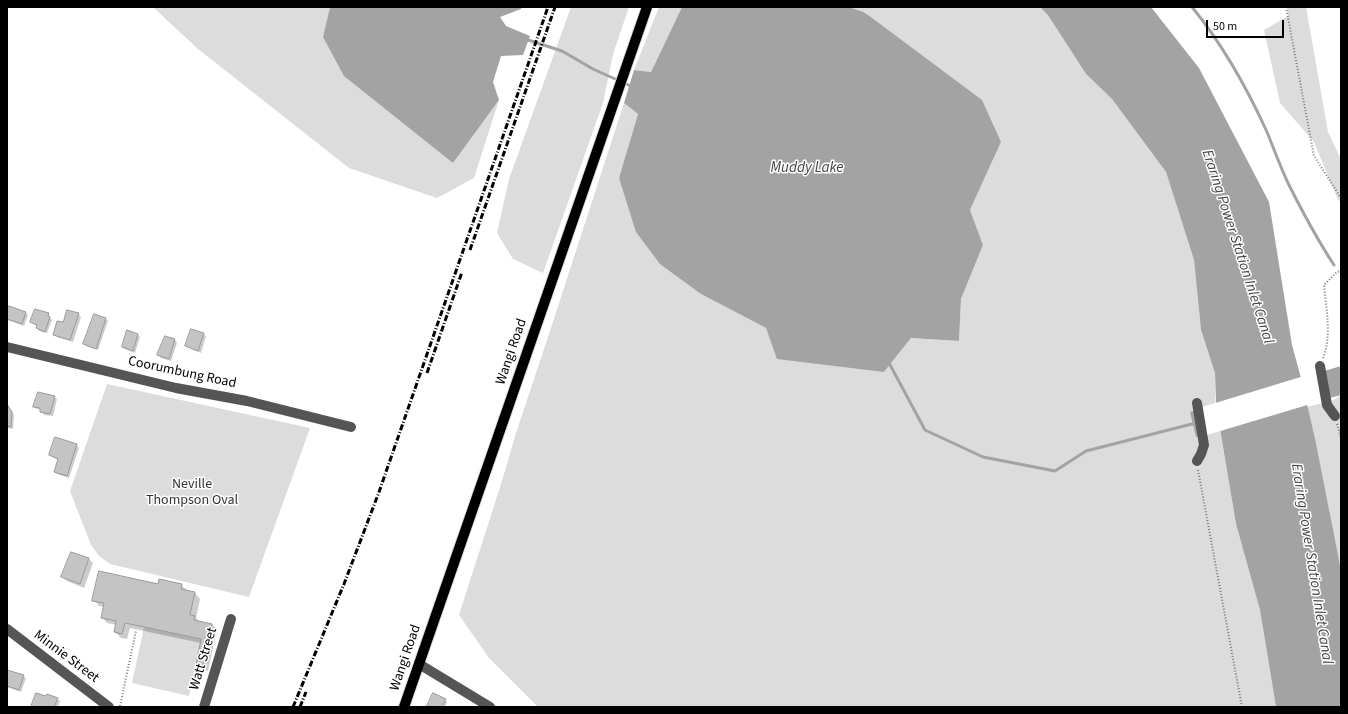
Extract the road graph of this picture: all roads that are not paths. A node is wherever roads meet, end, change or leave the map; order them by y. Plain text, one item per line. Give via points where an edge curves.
1 (647, 9) edge
2 (7, 347) edge
3 (1320, 366) road end
4 (1197, 403) dead end
5 (1335, 416) road end
6 (351, 427) dead end
7 (1197, 461) road end
8 (231, 618) dead end
9 (7, 629) edge
10 (419, 664) junction
11 (109, 707) edge
12 (204, 707) edge
13 (404, 707) edge
14 (490, 707) edge

1 - 10 main road, Wangi Road
2 - 6 street, Coorumbung Road
3 - 5 street via 1327,405
4 - 7 street via 1204,445
8 - 12 street, Watt Street
9 - 11 street, Minnie Street
10 - 13 main road, Wangi Road
10 - 14 street

